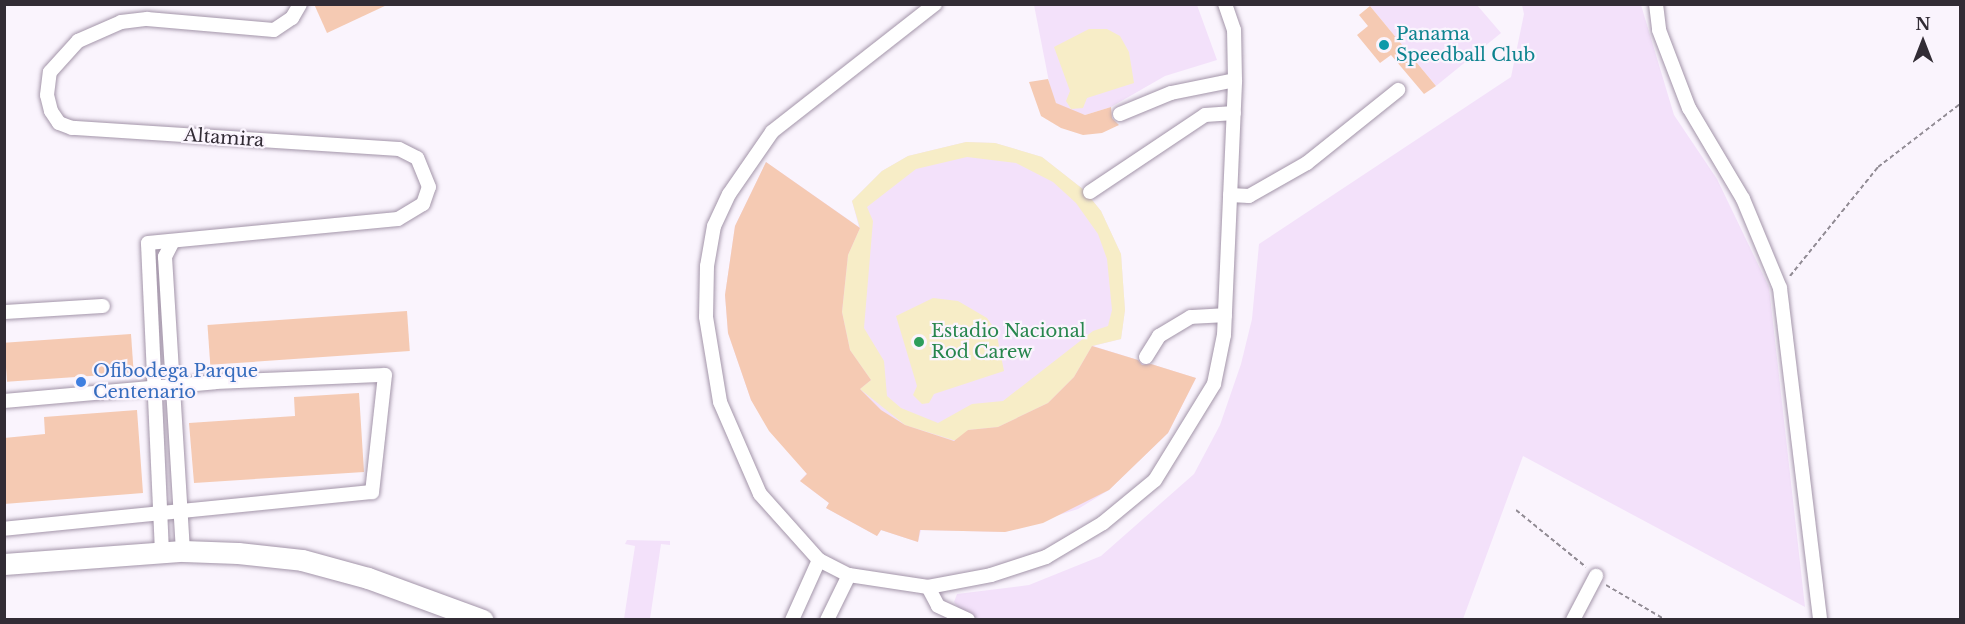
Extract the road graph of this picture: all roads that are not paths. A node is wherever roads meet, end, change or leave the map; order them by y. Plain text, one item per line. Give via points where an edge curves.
1 (300, 4) edge
2 (935, 4) edge
3 (1225, 4) edge
4 (1656, 4) edge
5 (1235, 80) junction
6 (1398, 90) dead end
7 (1234, 113) junction
8 (1120, 114) dead end
9 (1090, 192) dead end
10 (1230, 195) junction
11 (173, 241) junction
12 (103, 306) dead end
13 (4, 312) edge
14 (1225, 315) junction
15 (1146, 357) dead end
16 (173, 386) junction
17 (153, 387) junction
18 (4, 401) edge
19 (180, 512) junction
20 (160, 513) junction
21 (4, 529) edge
22 (183, 551) junction
23 (162, 552) junction
24 (819, 560) junction
25 (4, 564) edge
26 (849, 575) junction
27 (1596, 576) dead end
28 (928, 587) junction
29 (483, 620) edge
30 (792, 620) edge
31 (827, 620) edge
32 (968, 620) edge
33 (1573, 620) edge
34 (1820, 620) edge

1 - 11 street, Altamira via 292,18 274,30 147,19 121,21 94,31 63,54 50,72 47,95 51,111 59,123 72,129 399,148 417,158 425,173 429,187 423,204 398,219
2 - 24 street via 772,132 729,194 714,226 707,266 706,317 720,402 760,494
3 - 5 street via 1234,30
4 - 34 street via 1659,30 1689,108 1743,199 1780,288
5 - 7 street
5 - 8 street via 1171,93
6 - 10 street via 1307,163 1249,196
7 - 9 street via 1205,115
7 - 10 street
10 - 14 street
11 - 16 street via 165,257
11 - 17 street, Altamira via 148,243
12 - 13 street
14 - 15 street via 1191,317 1159,336
14 - 28 street via 1214,384 1155,480 1103,523 1046,557 991,575
16 - 17 street
16 - 19 street
16 - 19 street via 385,375 372,492
17 - 18 street
17 - 20 street
19 - 20 street
19 - 22 street
20 - 21 street
20 - 23 street
22 - 23 highway
22 - 29 highway via 302,560 368,578
23 - 25 highway
24 - 26 street
24 - 30 street
26 - 28 street
26 - 31 street
27 - 33 street
28 - 32 street via 938,606

